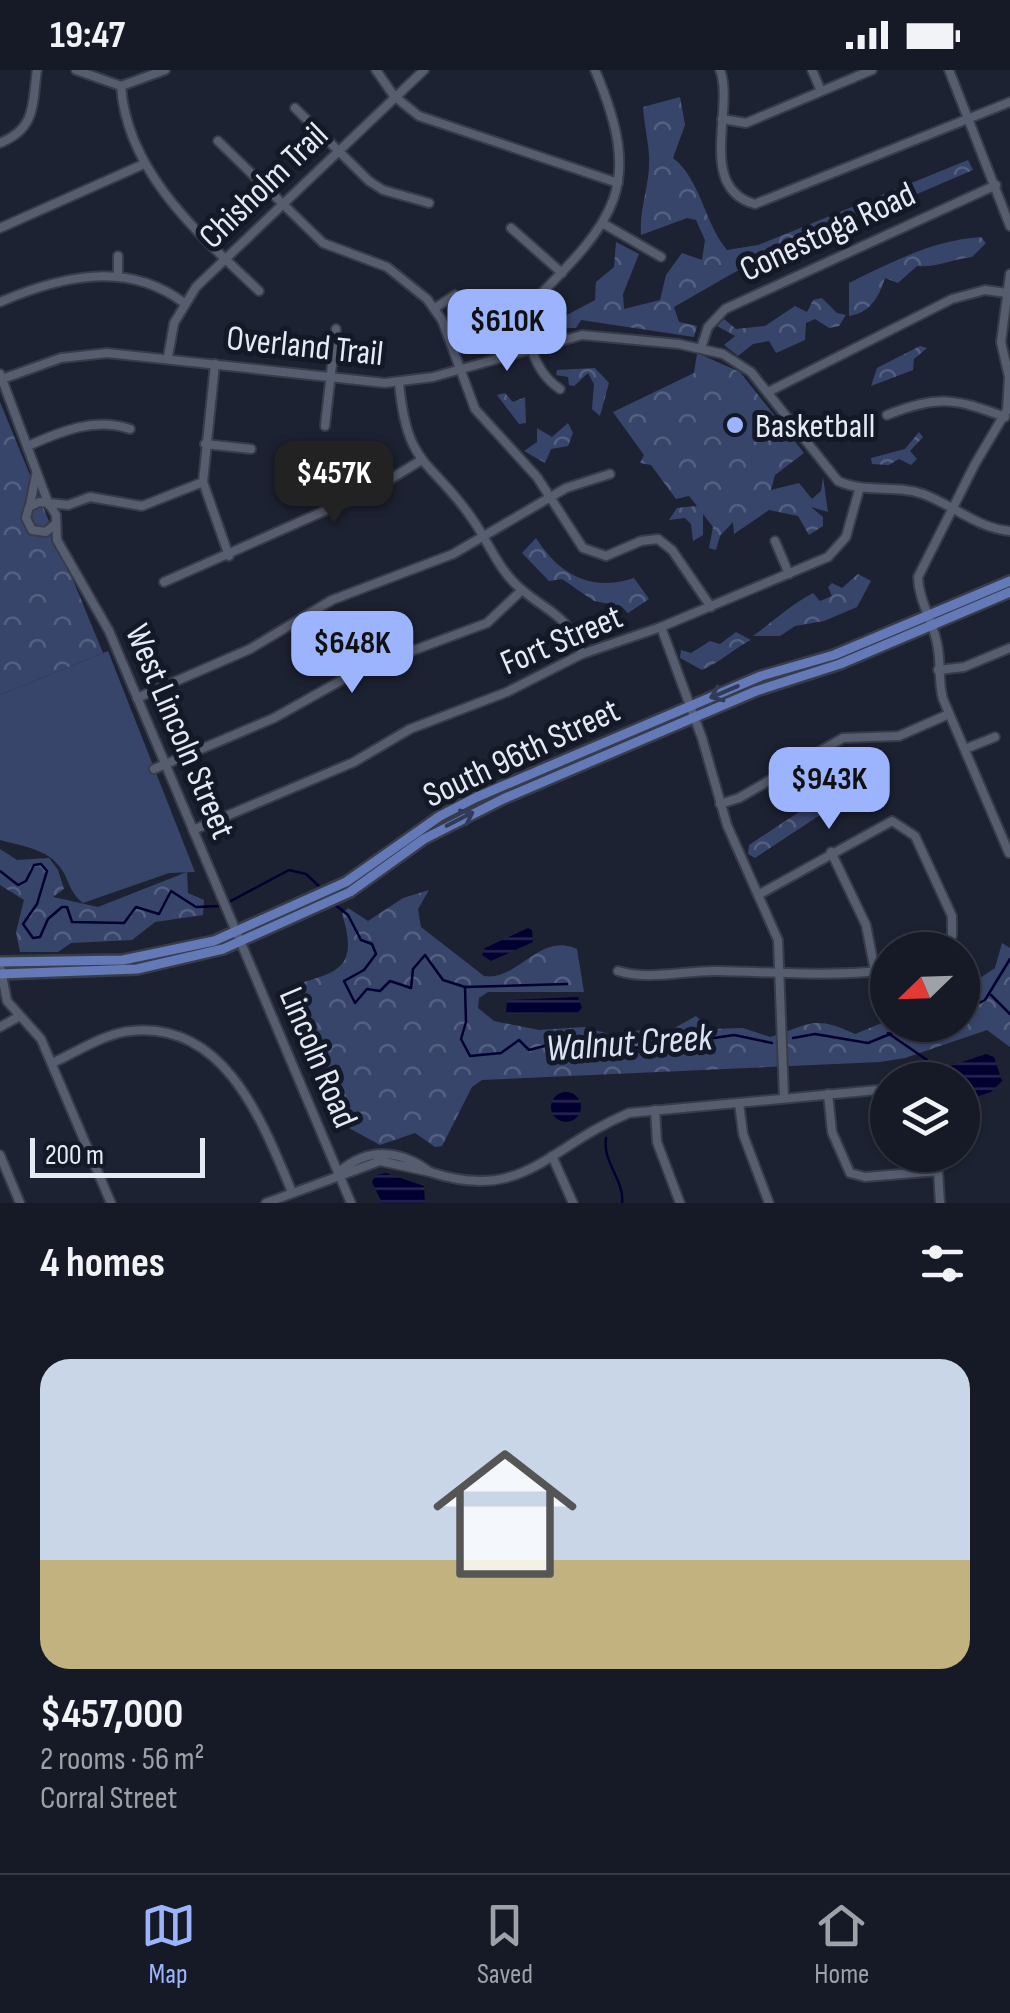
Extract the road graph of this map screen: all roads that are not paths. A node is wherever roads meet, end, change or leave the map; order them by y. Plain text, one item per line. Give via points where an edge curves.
1 (38, 70) edge
2 (76, 70) edge
3 (165, 70) edge
4 (376, 70) edge
5 (424, 70) edge
6 (594, 70) edge
7 (720, 70) edge
8 (812, 70) edge
9 (872, 70) edge
10 (949, 70) edge
11 (121, 86) junction
12 (821, 91) junction
13 (394, 96) junction
14 (1010, 102) edge
15 (295, 108) dead end
16 (966, 118) junction
17 (32, 120) junction
18 (722, 120) junction
19 (41, 125) dead end
20 (534, 140) dead end
21 (218, 142) dead end
22 (0, 143) edge
23 (338, 151) junction
24 (529, 153) junction
25 (144, 164) junction
26 (618, 183) junction
27 (996, 186) junction
28 (429, 203) dead end
29 (280, 206) junction
30 (604, 224) junction
31 (1010, 226) edge
32 (0, 228) edge
33 (511, 228) dead end
34 (118, 256) dead end
35 (661, 257) dead end
36 (225, 259) junction
37 (562, 273) junction
38 (1010, 274) edge
39 (118, 277) junction
40 (258, 291) dead end
41 (1007, 293) junction
42 (455, 295) dead end
43 (0, 302) edge
44 (184, 303) junction
45 (435, 308) junction
46 (336, 328) dead end
47 (531, 346) junction
48 (701, 348) junction
49 (168, 357) junction
50 (215, 364) junction
51 (460, 370) junction
52 (1, 376) edge
53 (330, 380) junction
54 (399, 382) junction
55 (560, 389) dead end
56 (768, 392) junction
57 (887, 415) dead end
58 (1005, 417) junction
59 (325, 426) dead end
60 (130, 429) dead end
61 (205, 444) junction
62 (30, 445) junction
63 (251, 450) dead end
64 (420, 461) junction
65 (36, 470) junction
66 (610, 474) dead end
67 (203, 482) junction
68 (858, 490) junction
69 (550, 496) junction
70 (50, 505) junction
71 (68, 505) junction
72 (29, 507) junction
73 (954, 510) junction
74 (55, 522) junction
75 (1010, 531) edge
76 (39, 533) junction
77 (484, 537) junction
78 (775, 541) dead end
79 (229, 556) junction
80 (66, 557) junction
81 (789, 574) junction
82 (1010, 581) edge
83 (164, 582) dead end
84 (522, 590) junction
85 (1010, 592) edge
86 (710, 607) junction
87 (929, 621) junction
88 (661, 627) junction
89 (1010, 648) edge
90 (582, 654) junction
91 (938, 670) junction
92 (137, 698) junction
93 (690, 706) junction
94 (950, 714) junction
95 (695, 718) junction
96 (994, 737) dead end
97 (965, 749) junction
98 (166, 764) junction
99 (154, 769) dead end
100 (720, 804) junction
101 (193, 830) junction
102 (832, 852) junction
103 (1009, 853) edge
104 (348, 887) junction
105 (758, 894) junction
106 (952, 932) edge
107 (237, 937) junction
108 (870, 946) edge
109 (0, 964) edge
110 (870, 971) edge
111 (618, 972) dead end
112 (1, 974) edge
113 (777, 976) junction
114 (20, 1016) junction
115 (0, 1028) edge
116 (52, 1063) junction
117 (870, 1090) edge
118 (828, 1094) junction
119 (784, 1097) junction
120 (739, 1103) junction
121 (655, 1110) junction
122 (0, 1155) edge
123 (552, 1156) junction
124 (926, 1172) edge
125 (938, 1172) edge
126 (338, 1173) junction
127 (292, 1192) junction
128 (20, 1203) edge
129 (111, 1203) edge
130 (266, 1203) edge
131 (351, 1203) edge
132 (573, 1203) edge
133 (680, 1203) edge
134 (769, 1203) edge
135 (940, 1203) edge

1 - 17 street
2 - 11 street
3 - 11 street
4 - 13 street
5 - 13 street, Chisholm Trail
6 - 26 street via 619,139
7 - 18 street via 727,88
8 - 12 street
9 - 12 street
10 - 16 street
11 - 25 street via 129,132
12 - 18 street via 746,123
13 - 23 street, Chisholm Trail
13 - 24 street via 419,116
14 - 16 street
15 - 23 street
16 - 18 street via 765,203 745,202 732,186 718,152
16 - 27 street
17 - 19 street
17 - 22 street
20 - 24 street
21 - 29 street
23 - 28 street via 383,190
23 - 29 street, Chisholm Trail
24 - 26 street
25 - 32 street
25 - 36 street
26 - 30 street
27 - 31 street
27 - 48 street, Conestoga Road via 724,308
29 - 36 street, Chisholm Trail
29 - 45 street via 323,244 402,276
30 - 35 street
30 - 37 street
33 - 37 street
34 - 39 street
36 - 40 street
36 - 44 street, Chisholm Trail
37 - 47 street via 532,303
38 - 41 street
39 - 43 street via 48,284
39 - 44 street via 157,284
41 - 56 street via 985,290 952,299
41 - 58 street via 1001,342 1009,377
42 - 45 street
44 - 49 street, Chisholm Trail
45 - 51 street
46 - 53 street
47 - 48 street, Overland Trail via 582,334
47 - 51 street, Overland Trail
47 - 55 street
48 - 56 street, Overland Trail via 738,362
49 - 50 street, Overland Trail
49 - 52 street, Overland Trail via 80,355
50 - 53 street, Overland Trail
50 - 61 street
51 - 54 street, Overland Trail
51 - 69 street via 475,409
52 - 62 street
53 - 54 street, Overland Trail
53 - 59 street
54 - 64 street via 407,433
56 - 68 street, Overland Trail via 824,468
57 - 58 street via 950,398
58 - 73 street
60 - 62 street via 87,426
61 - 63 street
61 - 67 street
62 - 65 street
64 - 77 street
64 - 79 street
65 - 70 street
65 - 72 street
66 - 69 street
67 - 71 street via 142,506 90,497
67 - 79 street
68 - 73 street via 908,490
68 - 81 street, Fort Street via 842,545
69 - 77 street
69 - 86 street via 591,554 606,556 650,538 666,543
70 - 71 street
70 - 72 street
70 - 74 street
71 - 74 street
72 - 76 street via 28,525
73 - 75 street
73 - 87 street via 918,577
74 - 76 street
74 - 80 street, West Lincoln Street
76 - 80 street, West Lincoln Street
77 - 84 street
77 - 92 street via 332,600 250,649
78 - 81 street
79 - 83 street
80 - 92 street, West Lincoln Street via 101,613
81 - 86 street, Fort Street
82 - 87 main road, South 96th Street
84 - 90 street via 564,617
84 - 98 street via 487,623 358,671 305,703
85 - 87 main road, South 96th Street
86 - 88 street, Fort Street
87 - 91 street via 940,653
87 -> 93 main road, South 96th Street
87 - 95 main road, South 96th Street
88 - 90 street, Fort Street
88 - 93 street
89 - 91 street
90 - 101 street, Fort Street
91 - 94 street
92 - 98 street, West Lincoln Street
93 - 95 street
93 - 104 main road, South 96th Street via 465,803
94 - 97 street
94 - 100 street via 899,736 843,738
95 - 100 street
104 -> 95 main road, South 96th Street via 456,820
96 - 97 street
97 - 103 street
98 - 99 street
98 - 101 street, West Lincoln Street
100 - 105 street
101 - 107 street, West Lincoln Street
102 - 105 street
102 - 106 street via 880,824 906,826
102 - 108 street
104 - 107 main road, South 96th Street
105 - 113 street via 778,940
107 - 109 main road, South 96th Street via 139,958
107 - 112 main road, South 96th Street via 190,959 137,969
107 - 126 street, Lincoln Road
109 - 112 street
110 - 113 street
111 - 113 street
112 - 114 street
113 - 119 street
114 - 115 street
114 - 116 street
116 - 127 street via 126,1032 191,1038 250,1097
116 - 129 street
117 - 118 street
118 - 119 street
118 - 124 street via 832,1132 850,1172
119 - 120 street
120 - 121 street
120 - 134 street via 743,1134
121 - 123 street via 601,1125
121 - 133 street via 658,1142
122 - 128 street
123 - 126 street via 494,1186 469,1186 380,1161
123 - 132 street
125 - 135 street
126 - 127 street
126 - 131 street, Lincoln Road
127 - 130 street

